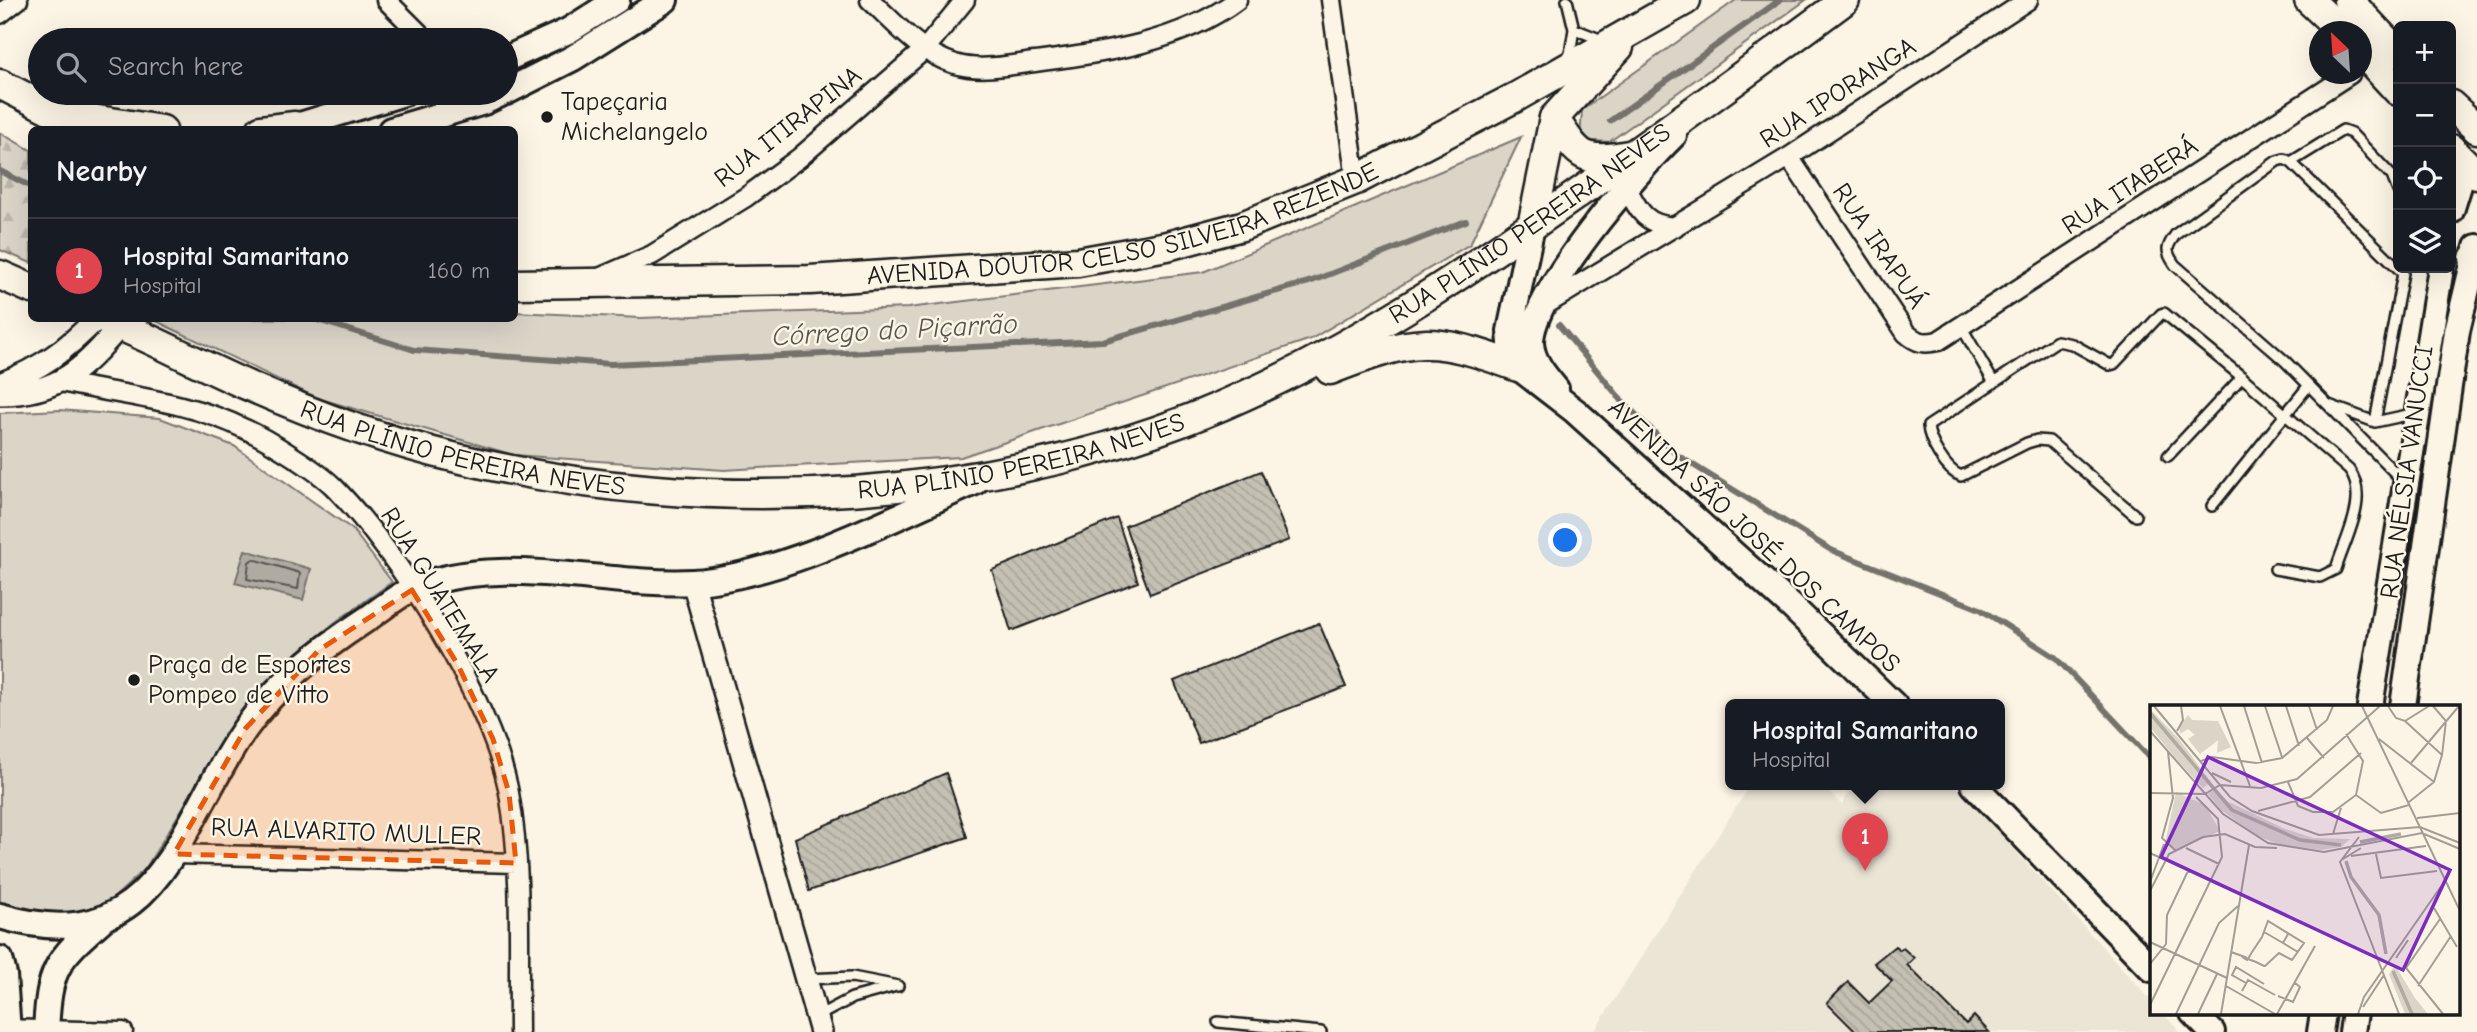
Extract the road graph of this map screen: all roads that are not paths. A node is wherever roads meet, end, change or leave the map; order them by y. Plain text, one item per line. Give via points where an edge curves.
1 (18, 0) edge
2 (386, 0) edge
3 (617, 0) edge
4 (665, 0) edge
5 (870, 0) edge
6 (965, 0) edge
7 (1237, 0) edge
8 (1331, 0) edge
9 (1567, 0) edge
10 (1686, 0) edge
11 (1845, 0) edge
12 (2028, 0) edge
13 (2309, 0) edge
14 (2348, 0) edge
15 (0, 14) edge
16 (2331, 21) edge
17 (414, 28) edge
18 (1574, 29) junction
19 (1621, 38) junction
20 (2393, 47) edge
21 (925, 49) junction
22 (518, 54) edge
23 (1567, 67) junction
24 (2372, 71) edge
25 (518, 83) edge
26 (0, 84) edge
27 (2329, 84) edge
28 (2393, 87) edge
29 (1716, 95) junction
30 (28, 98) edge
31 (42, 105) edge
32 (365, 105) edge
33 (464, 105) edge
34 (2456, 110) edge
35 (60, 114) junction
36 (1554, 118) junction
37 (81, 126) edge
38 (136, 126) edge
39 (296, 126) edge
40 (403, 126) edge
41 (2477, 129) edge
42 (1633, 154) junction
43 (1789, 157) junction
44 (2291, 162) junction
45 (2464, 163) edge
46 (2393, 179) edge
47 (1356, 180) junction
48 (1627, 188) junction
49 (2451, 210) edge
50 (1532, 226) junction
51 (1675, 227) junction
52 (2476, 253) edge
53 (2393, 260) edge
54 (2402, 273) edge
55 (2440, 273) edge
56 (0, 275) edge
57 (518, 284) edge
58 (583, 285) junction
59 (28, 287) edge
60 (1538, 309) junction
61 (108, 322) edge
62 (110, 322) edge
63 (115, 322) edge
64 (1961, 326) junction
65 (1938, 341) joint
66 (1518, 367) junction
67 (2242, 377) junction
68 (61, 382) junction
69 (1994, 383) junction
70 (0, 384) edge
71 (2309, 385) junction
72 (0, 394) edge
73 (1244, 396) junction
74 (2324, 403) junction
75 (1575, 411) junction
76 (2417, 412) junction
77 (2284, 415) junction
78 (2375, 422) junction
79 (2168, 456) dead end
80 (995, 474) junction
81 (2406, 486) junction
82 (2212, 506) dead end
83 (2136, 516) dead end
84 (2275, 569) dead end
85 (693, 582) junction
86 (412, 590) junction
87 (1888, 699) edge
88 (2370, 705) edge
89 (2403, 705) edge
90 (1979, 790) edge
91 (174, 854) junction
92 (516, 863) junction
93 (0, 916) edge
94 (102, 919) junction
95 (0, 959) edge
96 (2150, 968) edge
97 (805, 979) junction
98 (2194, 1014) edge
99 (2323, 1014) edge
100 (2356, 1014) edge
101 (1218, 1022) dead end
102 (818, 1025) edge
103 (5, 1030) edge
104 (46, 1031) edge
105 (123, 1032) edge
106 (519, 1032) edge
107 (1321, 1032) edge
108 (2212, 1032) edge
109 (2320, 1032) edge
110 (2353, 1032) edge

1 - 15 street
2 - 17 street
3 - 22 main road via 568,31
4 - 25 main road via 573,58
5 - 21 street
6 - 21 street, RUA ITIRAPINA
7 - 21 street via 1216,16 1176,32 1100,53 990,68 955,65
8 - 47 street
9 - 18 lane
10 - 19 main road, AVENIDA DOUTOR CELSO SILVEIRA REZENDE
11 - 29 main road, RUA PLÍNIO PEREIRA NEVES
12 - 43 street, RUA IPORANGA
13 - 16 main road
14 - 20 main road
18 - 19 lane
18 - 23 lane
19 - 23 main road, AVENIDA DOUTOR CELSO SILVEIRA REZENDE
19 - 36 main road
21 - 58 street, RUA ITIRAPINA via 799,158 746,197 652,255
23 - 47 main road, AVENIDA DOUTOR CELSO SILVEIRA REZENDE
24 - 28 main road
26 - 30 main road
27 - 64 street, RUA ITABERÁ
29 - 42 main road, RUA PLÍNIO PEREIRA NEVES
29 - 48 main road, AVENIDA SÃO JOSÉ DOS CAMPOS via 1658,150
31 - 35 main road
32 - 39 main road
33 - 40 main road
34 - 41 main road
35 - 37 main road
35 - 38 main road
36 - 42 main road via 1583,157 1600,161
36 - 50 main road
42 - 50 main road, RUA PLÍNIO PEREIRA NEVES
43 - 51 street, RUA IPORANGA
43 - 65 street, RUA IRAPUÁ via 1906,333 1916,342
44 - 46 lane via 2343,130
44 - 53 lane
44 - 71 lane via 2277,161 2176,234 2167,253
45 - 49 main road
47 - 58 main road, AVENIDA DOUTOR CELSO SILVEIRA REZENDE via 1242,226 1078,262 810,280
48 - 51 street via 1644,218
48 - 60 main road, AVENIDA SÃO JOSÉ DOS CAMPOS
50 - 66 main road via 1510,331
50 - 73 main road, RUA PLÍNIO PEREIRA NEVES via 1346,345
51 - 60 street, RUA IPORANGA
52 - 89 main road, RUA NÉLSIA VANUCCI via 2457,331
54 - 78 lane
55 - 76 main road, RUA NÉLSIA VANUCCI
56 - 59 main road
57 - 58 main road, AVENIDA DOUTOR CELSO SILVEIRA REZENDE
60 - 75 main road, AVENIDA SÃO JOSÉ DOS CAMPOS via 1532,332 1535,357
61 - 70 street via 48,362
62 - 68 street via 79,371
63 - 80 main road, RUA PLÍNIO PEREIRA NEVES via 248,386 349,427 456,458 551,478 698,494 849,492
64 - 65 street, RUA ITABERÁ
64 - 69 lane
66 - 73 main road via 1467,348 1419,342
66 - 75 main road, AVENIDA SÃO JOSÉ DOS CAMPOS
67 - 69 lane via 2164,313 2115,364 2057,341
67 - 77 lane
67 - 79 lane
68 - 72 street via 35,391
68 - 86 street, RUA GUATEMALA via 151,397 204,411 247,430 332,485
69 - 83 lane via 1928,426 1955,474 1968,476 2027,443 2049,442
71 - 74 lane
71 - 77 lane
73 - 80 main road, RUA PLÍNIO PEREIRA NEVES via 1119,442
74 - 78 lane
74 - 81 lane
75 - 87 main road, AVENIDA SÃO JOSÉ DOS CAMPOS
76 - 78 lane
76 - 81 main road, RUA NÉLSIA VANUCCI
77 - 82 lane
77 - 84 lane via 2349,470 2359,496 2336,569 2320,577
80 - 85 main road via 852,536 749,573
81 - 88 main road, RUA NÉLSIA VANUCCI
85 - 86 main road via 491,573
85 - 97 street
86 - 91 main road via 319,650 274,692 221,768
86 - 92 street, RUA GUATEMALA via 458,665 493,739 509,793
90 - 96 main road
91 - 92 street, RUA ALVARITO MULLER
91 - 94 main road via 129,907
92 - 106 street, RUA GUATEMALA
93 - 94 main road via 59,925
94 - 104 main road via 71,947 54,971
95 - 103 main road
97 - 102 street
97 - 102 lane via 852,977 898,986 852,998
98 - 108 main road
99 - 109 main road
100 - 110 main road
101 - 107 lane
103 - 104 street
104 - 105 street

